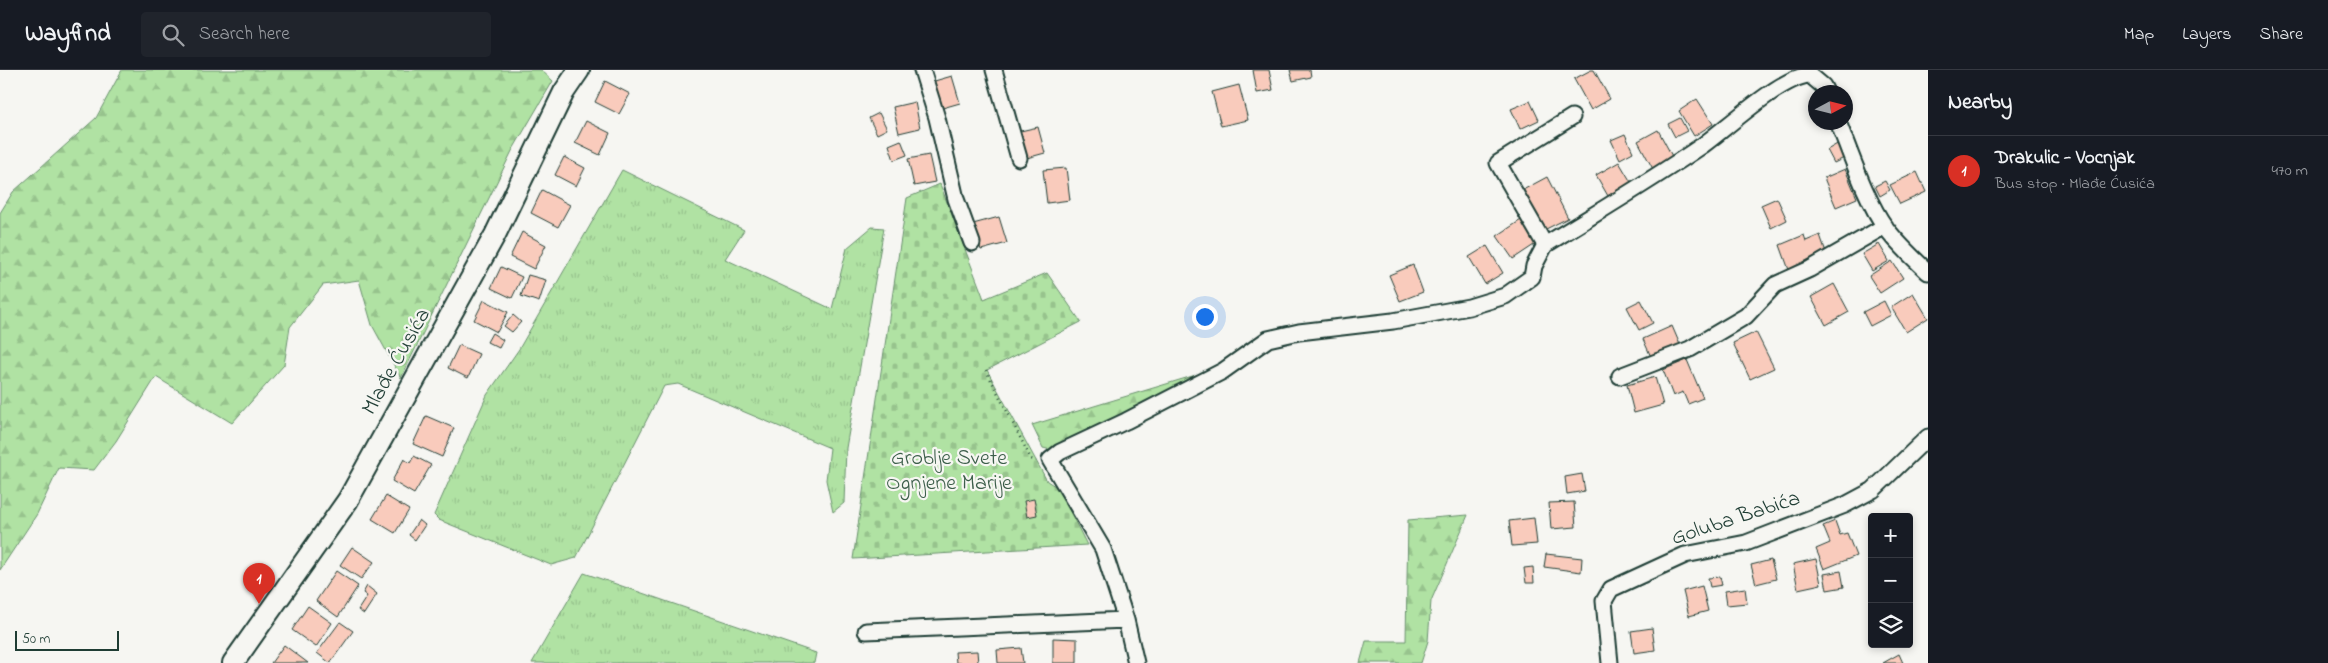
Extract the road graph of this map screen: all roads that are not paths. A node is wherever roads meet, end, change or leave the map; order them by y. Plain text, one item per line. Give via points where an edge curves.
1 (579, 70) edge
2 (922, 70) edge
3 (994, 70) edge
4 (1809, 72) edge
5 (1822, 85) edge
6 (1572, 117) dead end
7 (1841, 130) edge
8 (1020, 158) dead end
9 (1884, 226) junction
10 (972, 243) dead end
11 (1545, 245) junction
12 (1928, 272) edge
13 (1620, 376) dead end
14 (1928, 437) edge
15 (1126, 620) junction
16 (866, 631) dead end
17 (233, 663) edge
18 (1136, 663) edge
19 (1610, 663) edge

1 - 17 street, Mlađe Ćusića via 564,92 495,235 348,500
2 - 10 street via 956,199
3 - 8 street
4 - 5 street
4 - 11 street via 1784,84 1703,145
6 - 11 street via 1498,163
7 - 9 street
9 - 12 street
9 - 13 street via 1810,269 1774,285 1746,316 1690,349
11 - 15 street via 1532,277 1505,296 1469,307 1268,339 1223,371 1060,452 1050,460 1103,549
14 - 19 street, Goluba Babića via 1873,490 1845,505 1746,543 1685,555 1611,589 1604,601
15 - 16 street
15 - 18 street

